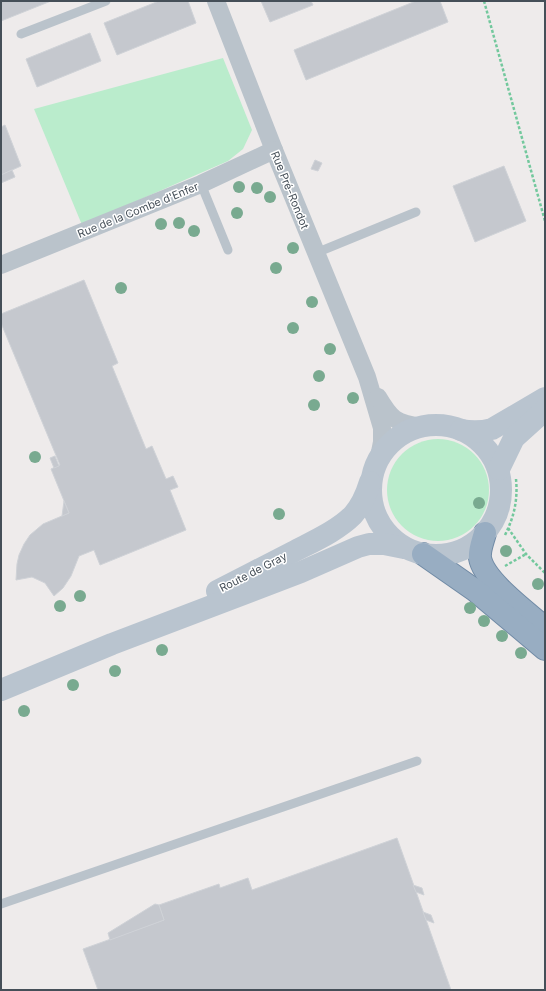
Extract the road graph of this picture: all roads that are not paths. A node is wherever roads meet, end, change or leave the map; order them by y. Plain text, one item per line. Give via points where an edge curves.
1 (106, 1) edge
2 (216, 1) edge
3 (21, 34) dead end
4 (274, 150) junction
5 (201, 184) junction
6 (416, 212) dead end
7 (228, 250) dead end
8 (316, 253) junction
9 (1, 266) edge
10 (367, 377) junction
11 (545, 398) edge
12 (545, 410) edge
13 (422, 427) junction
14 (461, 430) junction
15 (379, 457) junction
16 (499, 469) junction
17 (371, 477) junction
18 (485, 533) junction
19 (414, 551) junction
20 (545, 628) edge
21 (112, 644) junction
22 (545, 649) edge
23 (1, 690) edge
24 (417, 761) dead end
25 (1, 904) edge

1 - 3 lane
2 - 4 street, Rue Pré-Rondot
4 - 5 street, Rue de la Combe d'Enfer
4 - 8 street, Rue Pré-Rondot
5 - 7 lane
5 - 9 street, Rue de la Combe d'Enfer
6 - 8 lane
8 - 10 street, Rue Pré-Rondot
10 - 13 street, Rue Pré-Rondot via 392,418
10 - 15 street, Rue Pré-Rondot via 382,428
11 - 14 main road via 492,429 472,432
12 - 16 main road via 514,438
13 - 14 main road via 432,424 453,426
13 - 15 main road via 411,429 392,440
14 - 16 main road via 473,435 489,450
15 - 17 main road
16 - 18 main road via 502,488 500,508 492,526
17 - 19 main road via 371,499 377,520 389,536
17 - 21 main road, Route de Gray via 361,506 339,526 313,542
18 - 19 main road via 462,551 443,555
18 - 20 highway via 480,552 485,570 508,596
19 - 21 main road, Route de Gray via 384,544 358,547 301,572
19 - 22 highway via 476,592
21 - 23 main road, Route de Gray
24 - 25 lane

